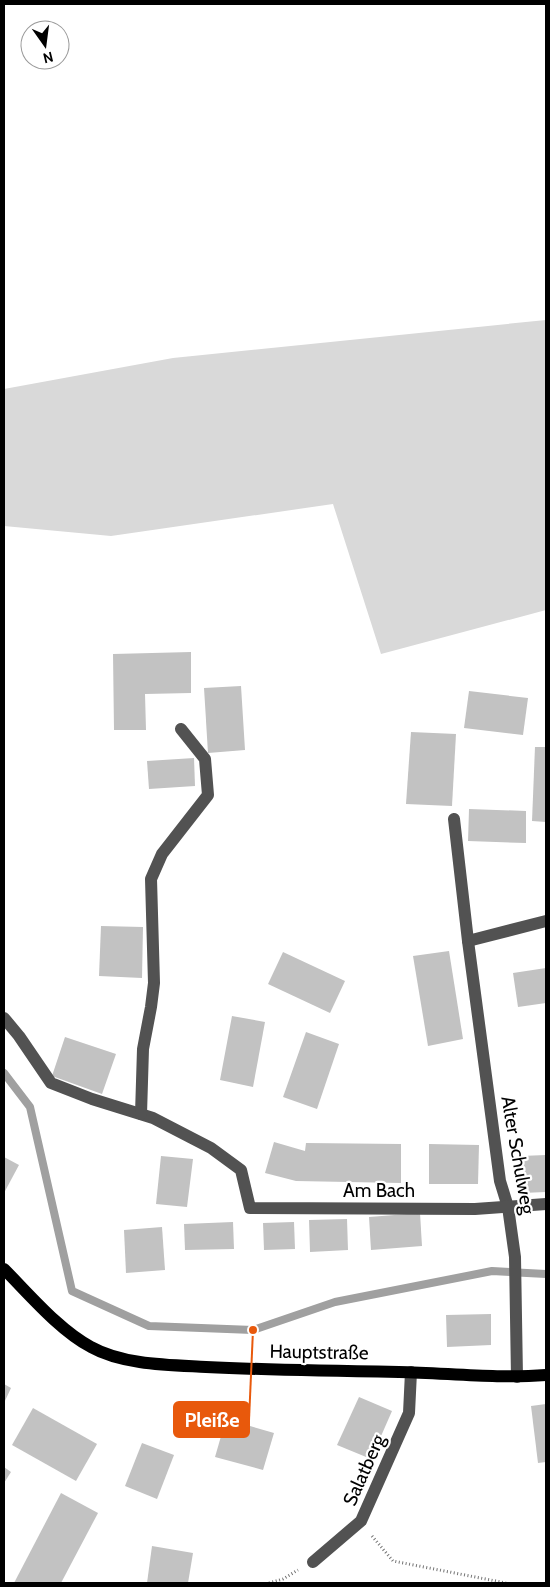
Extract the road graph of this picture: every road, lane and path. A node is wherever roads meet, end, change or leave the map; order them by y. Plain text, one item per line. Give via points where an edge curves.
1 (181, 729) dead end
2 (454, 819) dead end
3 (546, 921) edge
4 (468, 941) junction
5 (4, 1018) edge
6 (141, 1114) junction
7 (546, 1204) edge
8 (508, 1206) junction
9 (4, 1269) edge
10 (411, 1372) junction
11 (546, 1375) edge
12 (517, 1377) junction
13 (362, 1521) junction
14 (313, 1562) joint
15 (269, 1583) edge
16 (506, 1583) edge

1 - 6 street via 204,759 208,794 162,854 151,879 154,983 143,1049
2 - 4 street, Alter Schulweg
3 - 4 street
4 - 8 street, Alter Schulweg via 500,1181
5 - 6 street via 51,1083
6 - 8 street, Am Bach via 211,1148 241,1170 250,1208 475,1209
7 - 8 street, Am Bach
8 - 12 street, Alter Schulweg via 515,1256
9 - 10 main road, Hauptstraße via 59,1324 91,1347 123,1358 149,1363 246,1369
10 - 12 main road, Hauptstraße
10 - 13 street, Salatberg via 409,1413
11 - 12 main road, Hauptstraße
13 - 14 street, Salatberg
13 - 16 path via 393,1561
14 - 15 path

